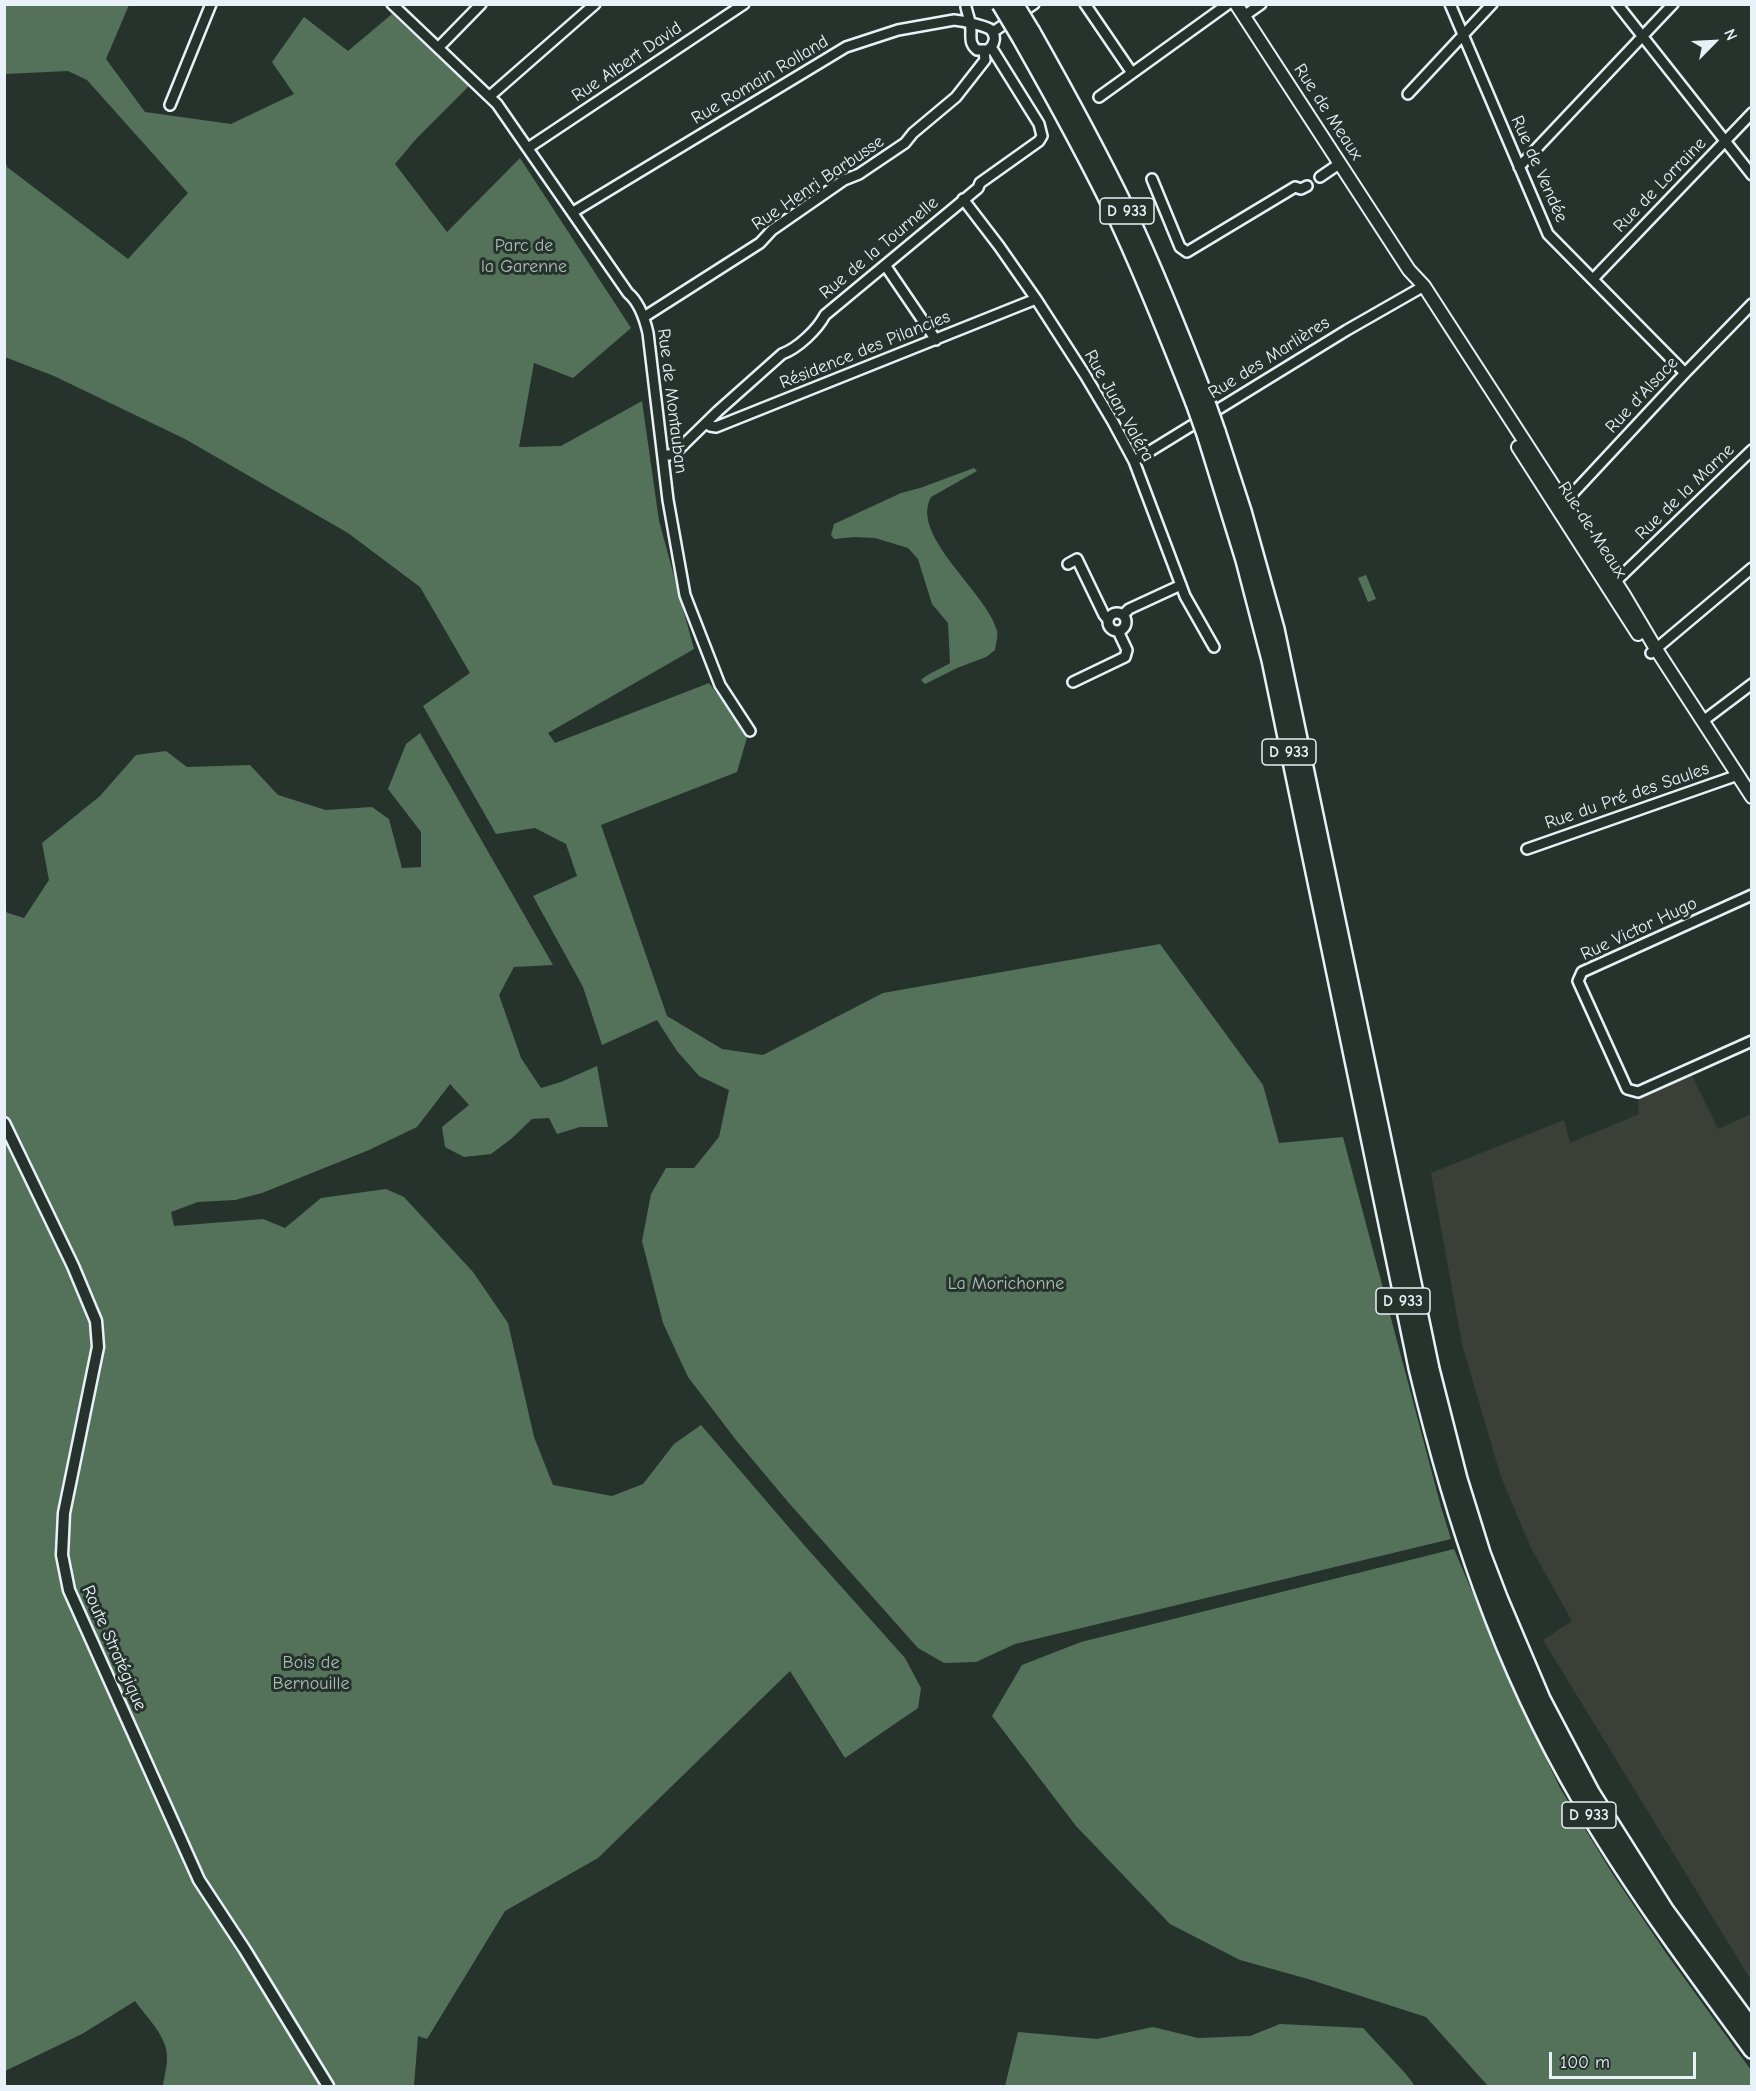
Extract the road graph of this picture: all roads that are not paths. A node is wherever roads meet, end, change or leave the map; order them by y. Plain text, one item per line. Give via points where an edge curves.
1 (211, 4) edge
2 (392, 4) edge
3 (481, 4) edge
4 (595, 4) edge
5 (744, 4) edge
6 (1000, 4) edge
7 (1015, 4) edge
8 (1034, 4) edge
9 (1085, 4) edge
10 (1228, 4) edge
11 (1236, 4) edge
12 (1262, 4) edge
13 (1450, 4) edge
14 (1492, 4) edge
15 (1617, 4) edge
16 (1673, 4) edge
17 (964, 6) edge
18 (1244, 16) junction
19 (954, 20) junction
20 (974, 27) junction
21 (993, 32) junction
22 (1463, 35) junction
23 (1026, 36) junction
24 (1643, 37) junction
25 (438, 47) junction
26 (987, 49) junction
27 (1132, 73) junction
28 (1408, 94) dead end
29 (490, 96) junction
30 (1099, 97) dead end
31 (170, 105) dead end
32 (1752, 113) edge
33 (1725, 141) junction
34 (528, 148) junction
35 (1339, 164) junction
36 (1519, 167) junction
37 (1752, 175) edge
38 (1320, 177) dead end
39 (1152, 179) dead end
40 (1307, 186) dead end
41 (963, 199) junction
42 (573, 212) junction
43 (885, 265) junction
44 (1593, 279) junction
45 (1420, 288) junction
46 (1036, 299) junction
47 (1752, 304) edge
48 (644, 317) junction
49 (936, 340) junction
50 (1684, 373) junction
51 (706, 423) junction
52 (1524, 442) junction
53 (1752, 450) edge
54 (1523, 455) junction
55 (663, 456) junction
56 (1134, 460) junction
57 (1545, 473) junction
58 (1560, 506) junction
59 (1068, 564) dead end
60 (1752, 568) edge
61 (1615, 582) junction
62 (1181, 585) junction
63 (1123, 615) junction
64 (1108, 620) junction
65 (1119, 631) junction
66 (1214, 647) dead end
67 (1654, 651) junction
68 (1073, 682) dead end
69 (1752, 684) edge
70 (1703, 721) junction
71 (750, 731) dead end
72 (1734, 776) junction
73 (1750, 797) edge
74 (1527, 849) dead end
75 (1752, 895) edge
76 (1752, 1041) edge
77 (4, 1123) edge
78 (1475, 1554) junction
79 (1752, 2028) edge
80 (1752, 2050) edge
81 (328, 2086) edge

1 - 31 street
2 - 25 street, Rue de Montauban
3 - 25 street
4 - 29 street
5 - 34 street, Rue Albert David
6 - 23 highway, D 933, bridge
7 - 23 highway, D 933, bridge
8 - 21 street
9 - 27 street
10 - 27 street
11 - 18 main road, Rue de Meaux
12 - 18 street
13 - 22 street, Rue de Vendée
14 - 22 street
15 - 24 street
16 - 24 street
17 - 19 street
17 - 20 street
18 - 35 main road, Rue de Meaux
19 - 20 street, Rue Romain Rolland
19 - 42 street, Rue Romain Rolland via 905,28 846,47
20 - 21 street
20 - 26 street via 972,45 977,50
21 - 26 street via 994,39
22 - 28 street
22 - 36 street, Rue de Vendée
23 - 78 highway, D 933, bridge via 1117,220 1211,434 1264,637 1418,1368 1432,1427
24 - 33 street
24 - 36 street
25 - 29 street, Rue de Montauban
26 - 41 street, Rue de la Tournelle via 1010,76 1042,136
26 - 48 street, Rue Henri Barbusse via 985,60 956,97 905,143 844,180 693,288
27 - 30 street
29 - 34 street, Rue de Montauban
32 - 33 street, Rue de Lorraine
33 - 37 street
33 - 44 street, Rue de Lorraine
34 - 42 street, Rue de Montauban
35 - 38 street
35 - 45 main road, Rue de Meaux
36 - 44 street, Rue de Vendée via 1548,234
39 - 40 street via 1180,247 1187,252 1295,188
41 - 43 street, Rue de la Tournelle
41 - 46 street, Rue Juan Valéra
42 - 48 street, Rue de Montauban
43 - 49 street
43 - 51 street, Rue de la Tournelle
44 - 50 street, Rue de Vendée
45 - 52 main road, Rue de Meaux
45 - 54 main road, Rue de Meaux
45 - 56 street, Rue des Marlières
46 - 49 street, Résidence des Pilancies
46 - 56 street, Rue Juan Valéra
47 - 50 street, Rue d'Alsace
48 - 55 street, Rue de Montauban
49 - 51 street, Résidence des Pilancies via 716,427
50 - 58 street, Rue d'Alsace
51 - 55 street, Rue de la Tournelle via 674,454
52 - 54 main road
52 - 57 main road, Rue de Meaux
53 - 61 street, Rue de la Marne
54 - 57 main road
54 - 58 main road, Rue de Meaux
55 - 71 street, Rue de Montauban via 685,595 720,685
56 - 62 street, Rue Juan Valéra
57 - 58 main road, Rue de Meaux
58 - 61 main road, Rue de Meaux
58 - 67 main road, Rue de Meaux
59 - 64 street via 1077,559
60 - 67 street
61 - 67 main road, Rue de Meaux
62 - 63 street
62 - 66 street, Rue Juan Valéra
63 - 64 street via 1114,613
63 - 65 street via 1125,626
64 - 65 street via 1111,628
65 - 68 street via 1127,650 1125,657
67 - 70 main road, Rue de Meaux
67 - 72 main road, Rue de Meaux
69 - 70 street
70 - 72 main road, Rue de Meaux
72 - 73 main road, Rue de Meaux
72 - 74 street, Rue du Pré des Saules
75 - 76 street, Rue Victor Hugo via 1582,972 1578,981 1627,1089 1638,1092
77 - 81 street, Route Stratégique via 96,1321 98,1347 64,1513 62,1555 69,1590 199,1880
78 - 79 highway, D 933 via 1500,1600 1542,1699 1591,1792 1660,1902
78 - 80 highway, D 933 via 1509,1659 1579,1799 1655,1917

